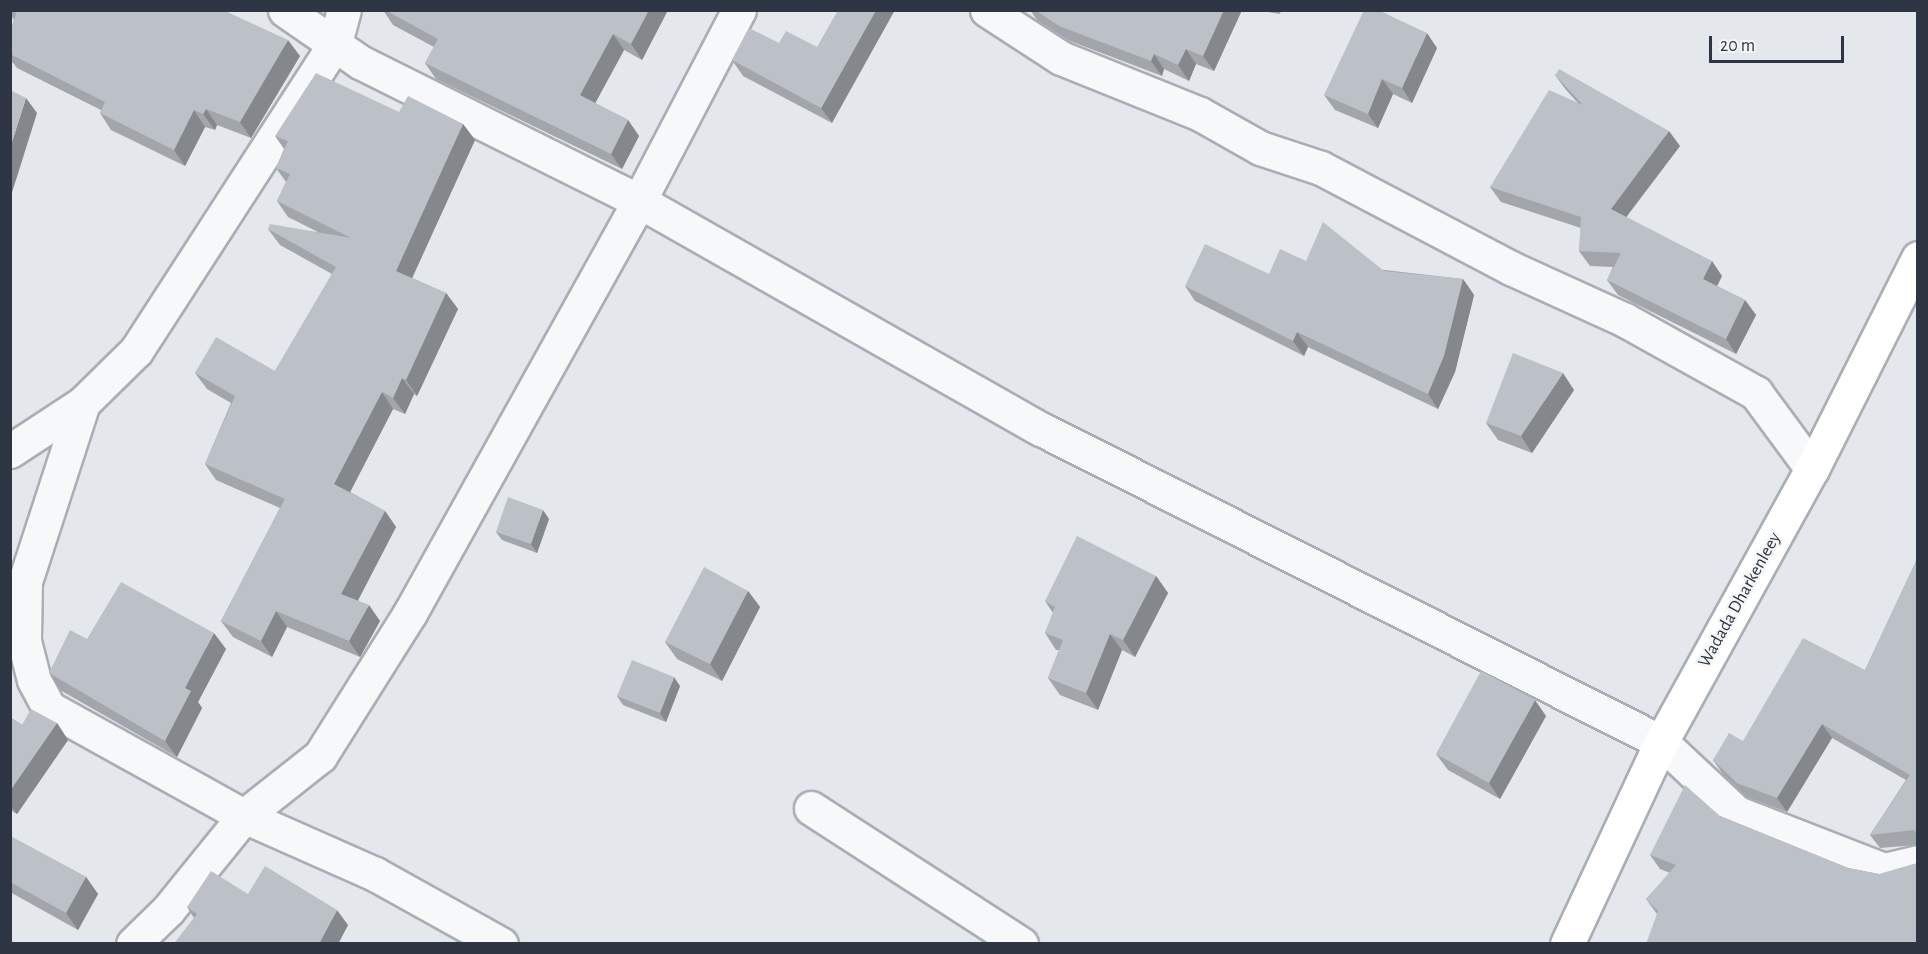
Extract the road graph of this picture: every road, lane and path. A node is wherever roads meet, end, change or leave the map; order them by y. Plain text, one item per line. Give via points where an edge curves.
1 (285, 10) edge
2 (344, 10) edge
3 (739, 10) edge
4 (987, 10) edge
5 (335, 43) junction
6 (639, 201) junction
7 (1917, 258) edge
8 (83, 403) junction
9 (10, 450) edge
10 (1812, 469) junction
11 (1661, 742) junction
12 (811, 808) dead end
13 (244, 816) junction
14 (1917, 862) edge
15 (492, 941) edge
16 (133, 944) edge
17 (1021, 944) edge
18 (1567, 944) edge

1 - 5 street
2 - 5 street
3 - 6 street
4 - 10 street via 1061,58 1200,114 1260,148 1321,168 1643,329 1756,393
5 - 6 street via 360,62
5 - 8 street via 136,351
6 - 11 street via 1041,429
6 - 13 street via 410,613 320,756
7 - 10 main road, Wadada Dharkenleey
8 - 9 street
8 - 13 street via 25,581 24,640 34,680 49,708
10 - 11 main road, Wadada Dharkenleey
11 - 14 street via 1737,813 1884,870
11 - 18 main road, Wadada Dharkenleey
12 - 17 street
13 - 15 street via 375,874
13 - 16 street via 168,910

